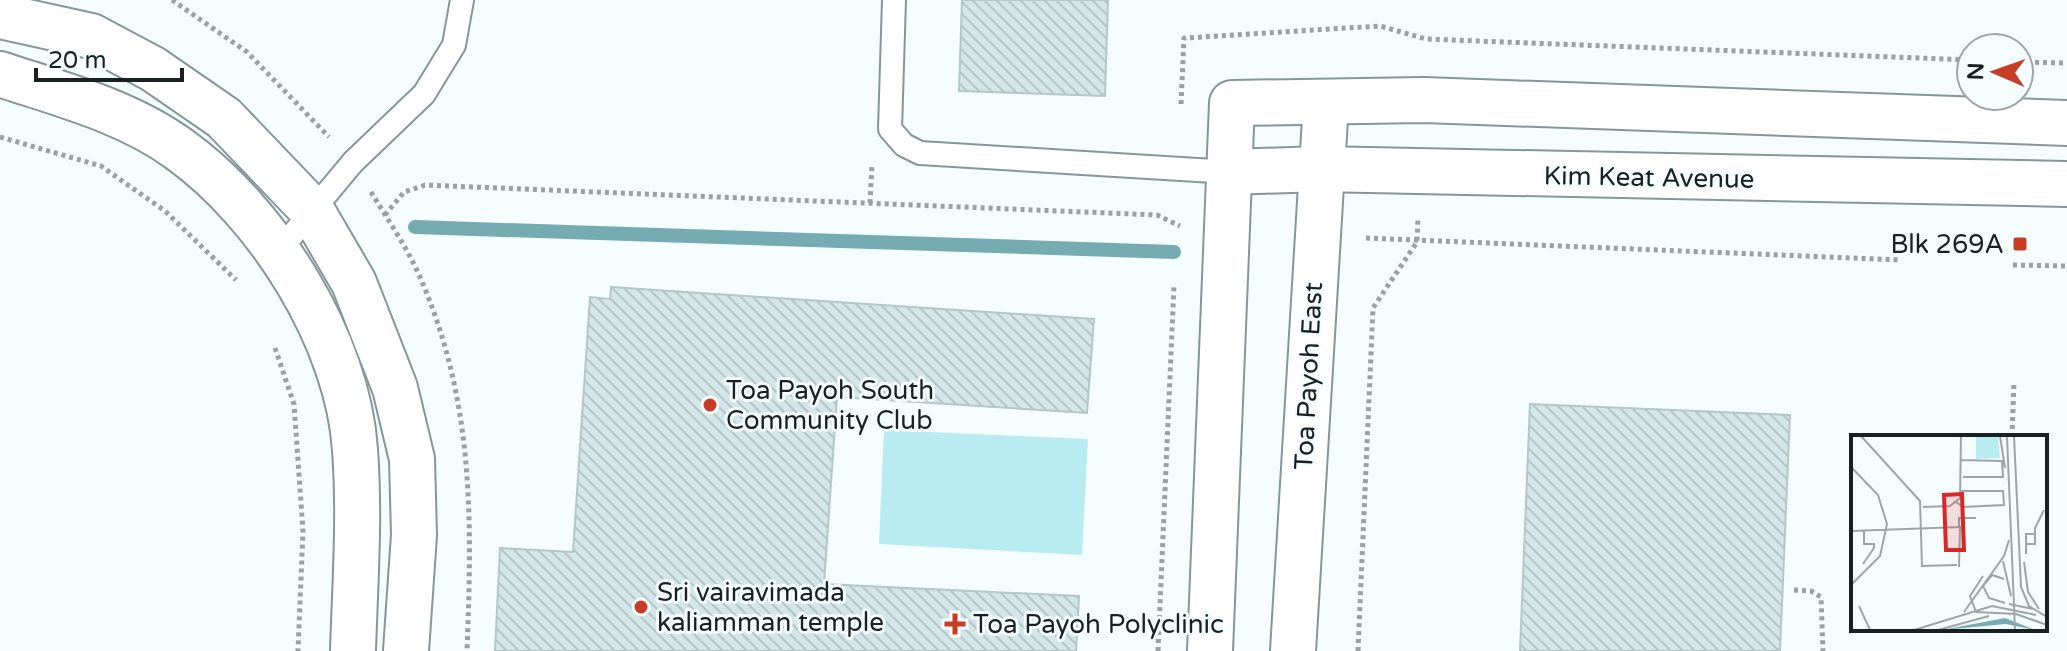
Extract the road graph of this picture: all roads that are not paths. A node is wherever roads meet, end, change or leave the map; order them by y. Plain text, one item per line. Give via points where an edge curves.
1 (462, 0) edge
2 (894, 0) edge
3 (0, 16) edge
4 (0, 74) edge
5 (1326, 102) junction
6 (2067, 123) edge
7 (1320, 169) junction
8 (1230, 172) junction
9 (2067, 184) edge
10 (311, 209) junction
11 (278, 252) junction
12 (353, 651) edge
13 (406, 651) edge
14 (1210, 651) edge
15 (1293, 651) edge

1 - 10 lane via 454,45 424,94
2 - 8 lane via 890,129 904,145 920,153
3 - 10 street via 91,36 153,69 224,118
4 - 11 street via 101,107 177,147 220,183
5 - 6 street via 1424,100
5 - 7 street, Toa Payoh East
5 - 8 street via 1232,103
7 - 8 street, Kim Keat Avenue
7 - 9 street, Kim Keat Avenue
7 - 15 street, Toa Payoh East
8 - 14 street
10 - 11 lane
10 - 13 street via 354,283 395,388 412,459 414,535
11 - 12 street via 316,314 345,389 355,448

